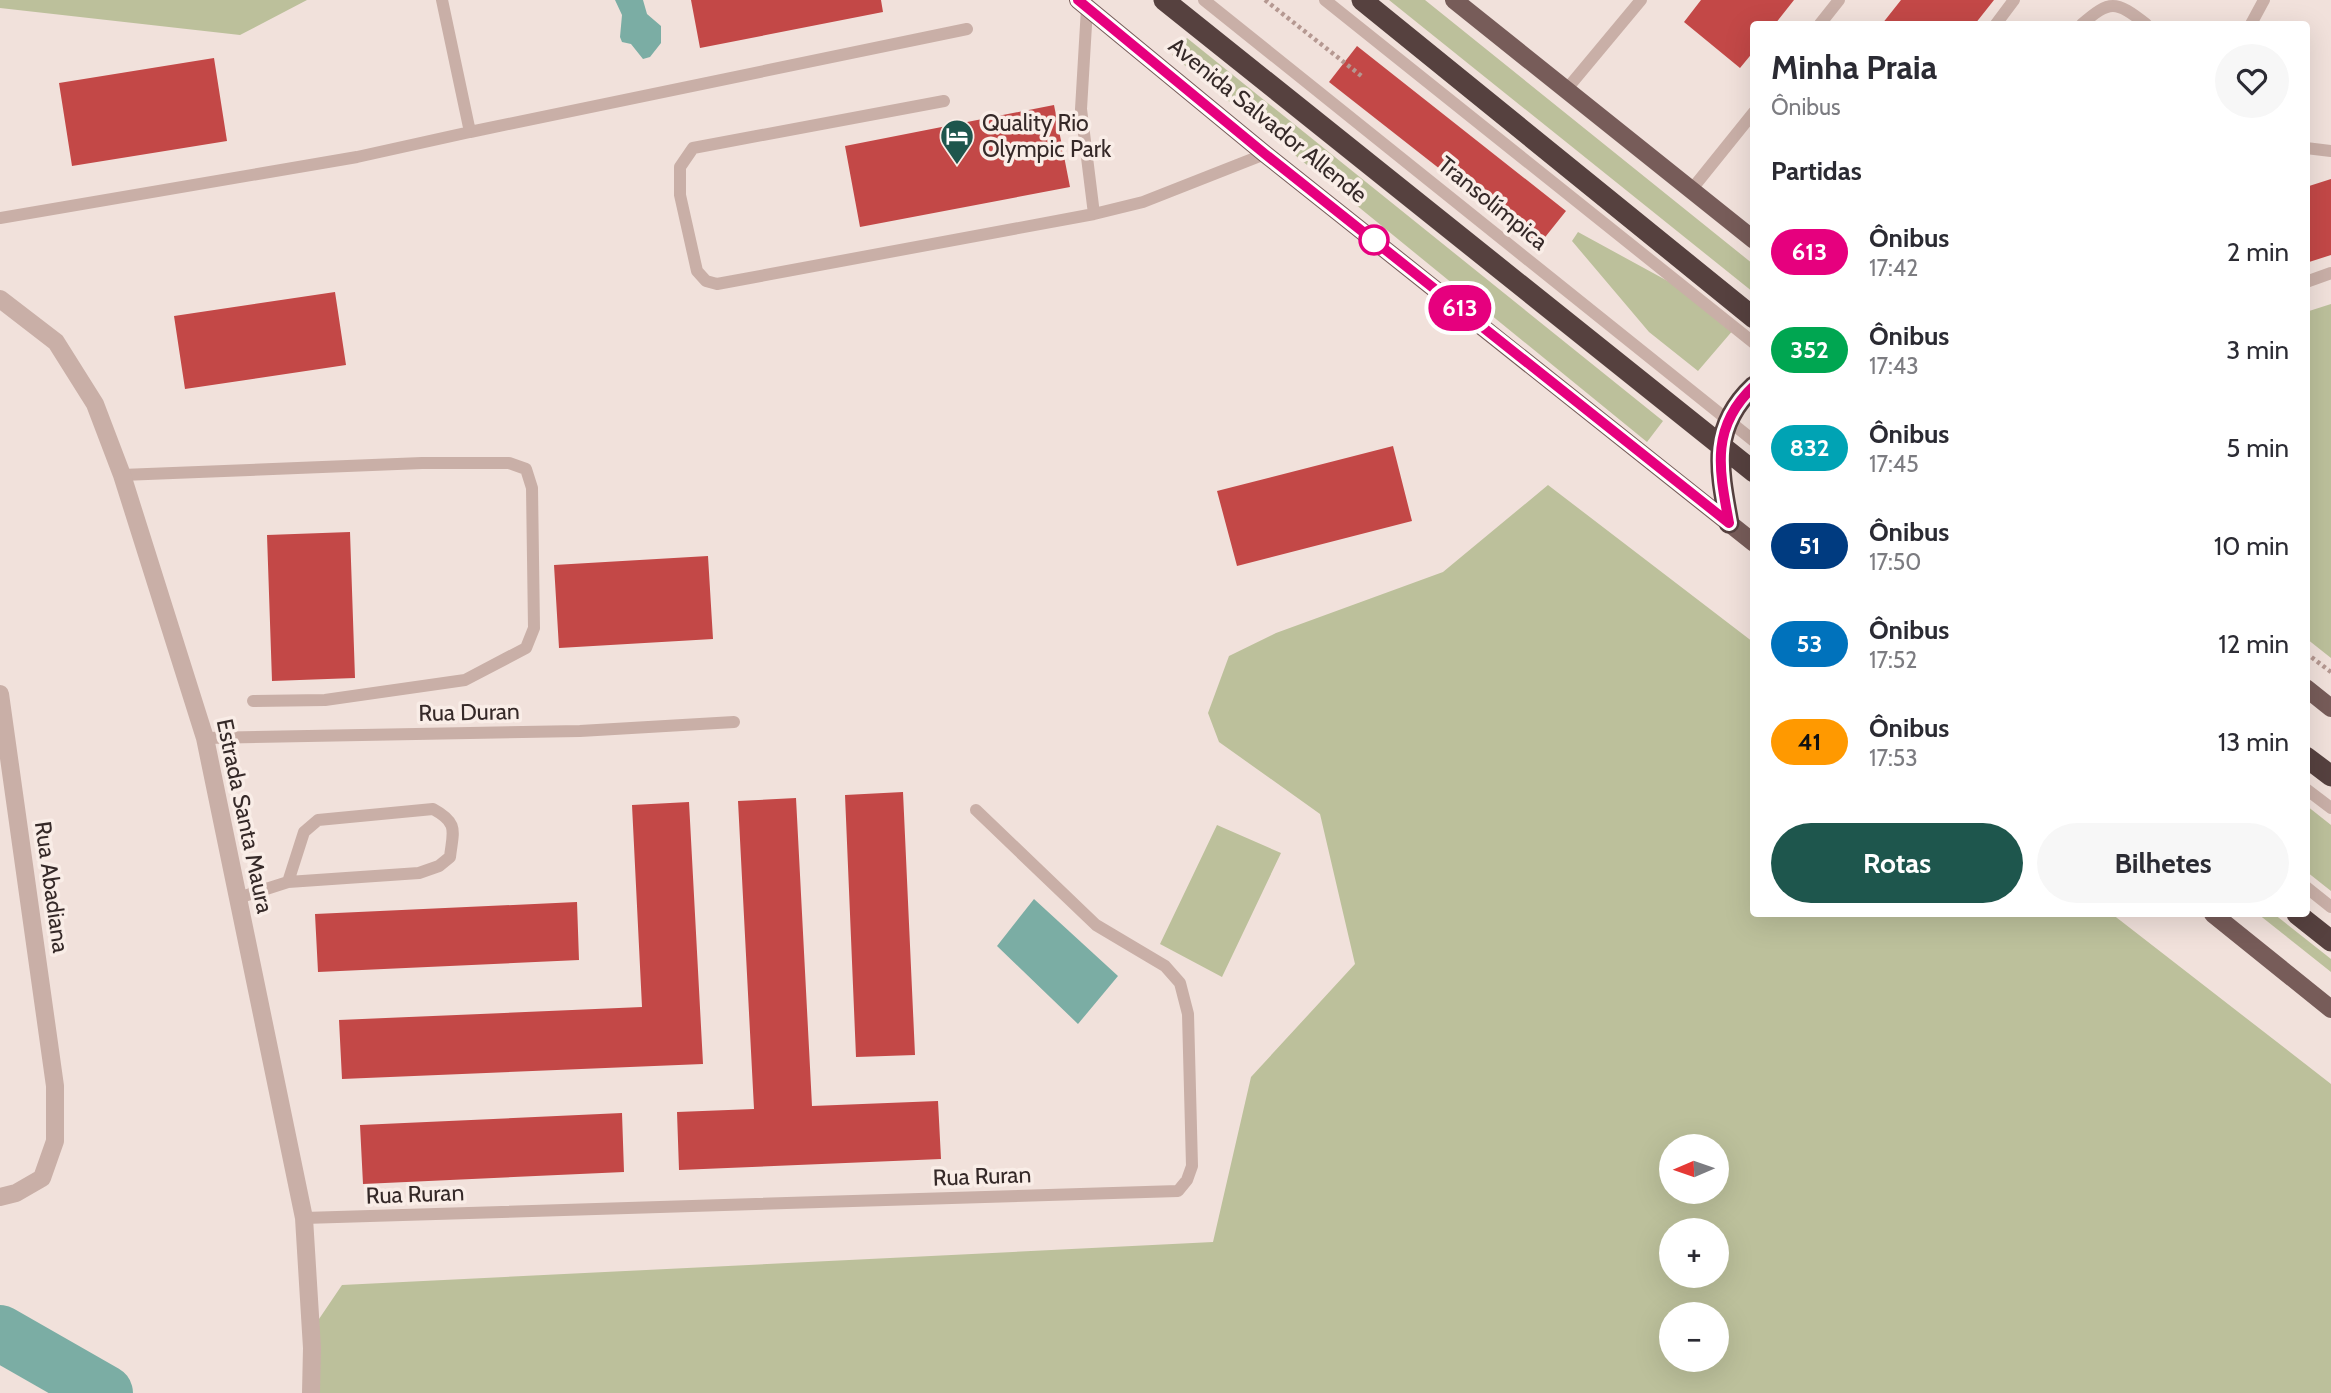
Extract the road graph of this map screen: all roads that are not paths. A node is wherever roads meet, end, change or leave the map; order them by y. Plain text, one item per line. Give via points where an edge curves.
1 (442, 0) edge
2 (1164, 0) edge
3 (1204, 0) edge
4 (1325, 0) edge
5 (1362, 0) edge
6 (1454, 0) edge
7 (1641, 0) edge
8 (1839, 0) edge
9 (2014, 0) edge
10 (2264, 0) edge
11 (1083, 4) edge
12 (1822, 21) edge
13 (1998, 21) edge
14 (2085, 21) edge
15 (2142, 21) edge
16 (2253, 21) edge
17 (967, 29) dead end
18 (1566, 90) junction
19 (944, 101) dead end
20 (1750, 116) edge
21 (470, 132) junction
22 (2310, 148) edge
23 (2331, 151) edge
24 (1265, 154) junction
25 (1692, 190) junction
26 (1094, 214) junction
27 (0, 218) edge
28 (1750, 237) edge
29 (2331, 273) edge
30 (2310, 281) edge
31 (0, 299) edge
32 (1750, 315) edge
33 (1750, 340) edge
34 (1750, 393) edge
35 (1728, 420) junction
36 (1750, 438) edge
37 (1721, 446) junction
38 (1750, 469) edge
39 (122, 475) junction
40 (1729, 523) junction
41 (1750, 540) edge
42 (2310, 691) edge
43 (0, 694) edge
44 (253, 701) dead end
45 (2331, 708) edge
46 (734, 722) dead end
47 (205, 738) junction
48 (2310, 760) edge
49 (2331, 776) edge
50 (2310, 792) edge
51 (2331, 808) edge
52 (976, 810) dead end
53 (288, 882) junction
54 (2310, 890) edge
55 (238, 898) junction
56 (2331, 907) edge
57 (2217, 917) edge
58 (2301, 917) edge
59 (2331, 941) edge
60 (2331, 1009) edge
61 (0, 1197) edge
62 (304, 1218) junction
63 (311, 1393) edge

1 - 21 lane
2 - 37 highway, Avenida Salvador Allende
3 - 35 lane, Transolímpica
4 - 33 lane
5 - 32 highway
6 - 18 main road
7 - 18 lane
8 - 12 lane
9 - 13 lane
10 - 16 lane
11 - 24 main road, Avenida Salvador Allende
11 - 26 lane via 1081,109
14 - 15 lane via 2106,0 2117,1
17 - 21 lane
18 - 25 main road
19 - 26 lane via 693,148 680,166 680,195 697,271 717,284
20 - 25 lane
21 - 27 lane via 357,157
22 - 23 lane
24 - 26 lane via 1143,201
24 - 40 main road, Avenida Salvador Allende
25 - 28 main road
29 - 30 lane
31 - 39 street, Estrada Santa Maura via 56,342 95,404
34 - 35 highway
35 - 36 lane, Transolímpica
35 - 37 highway
37 - 38 highway, Avenida Salvador Allende
37 - 40 highway via 1719,463
39 - 44 lane via 422,463 509,463 526,468 531,488 534,628 526,648 464,680 325,700
39 - 47 street, Estrada Santa Maura
40 - 41 main road, Avenida Salvador Allende
42 - 45 main road
43 - 61 street, Rua Abadiana via 55,1086 55,1141 42,1178
46 - 47 lane, Rua Duran via 580,731
47 - 55 street, Estrada Santa Maura
48 - 49 highway
50 - 51 lane
52 - 62 lane, Rua Ruran via 1096,925 1165,966 1180,983 1188,1014 1192,1166 1178,1191
53 - 53 lane via 419,873 450,857 453,827 448,817 433,809 318,820 303,832
53 - 55 lane
54 - 56 lane
55 - 62 street, Estrada Santa Maura
57 - 60 main road
58 - 59 highway
62 - 63 street, Estrada Santa Maura

